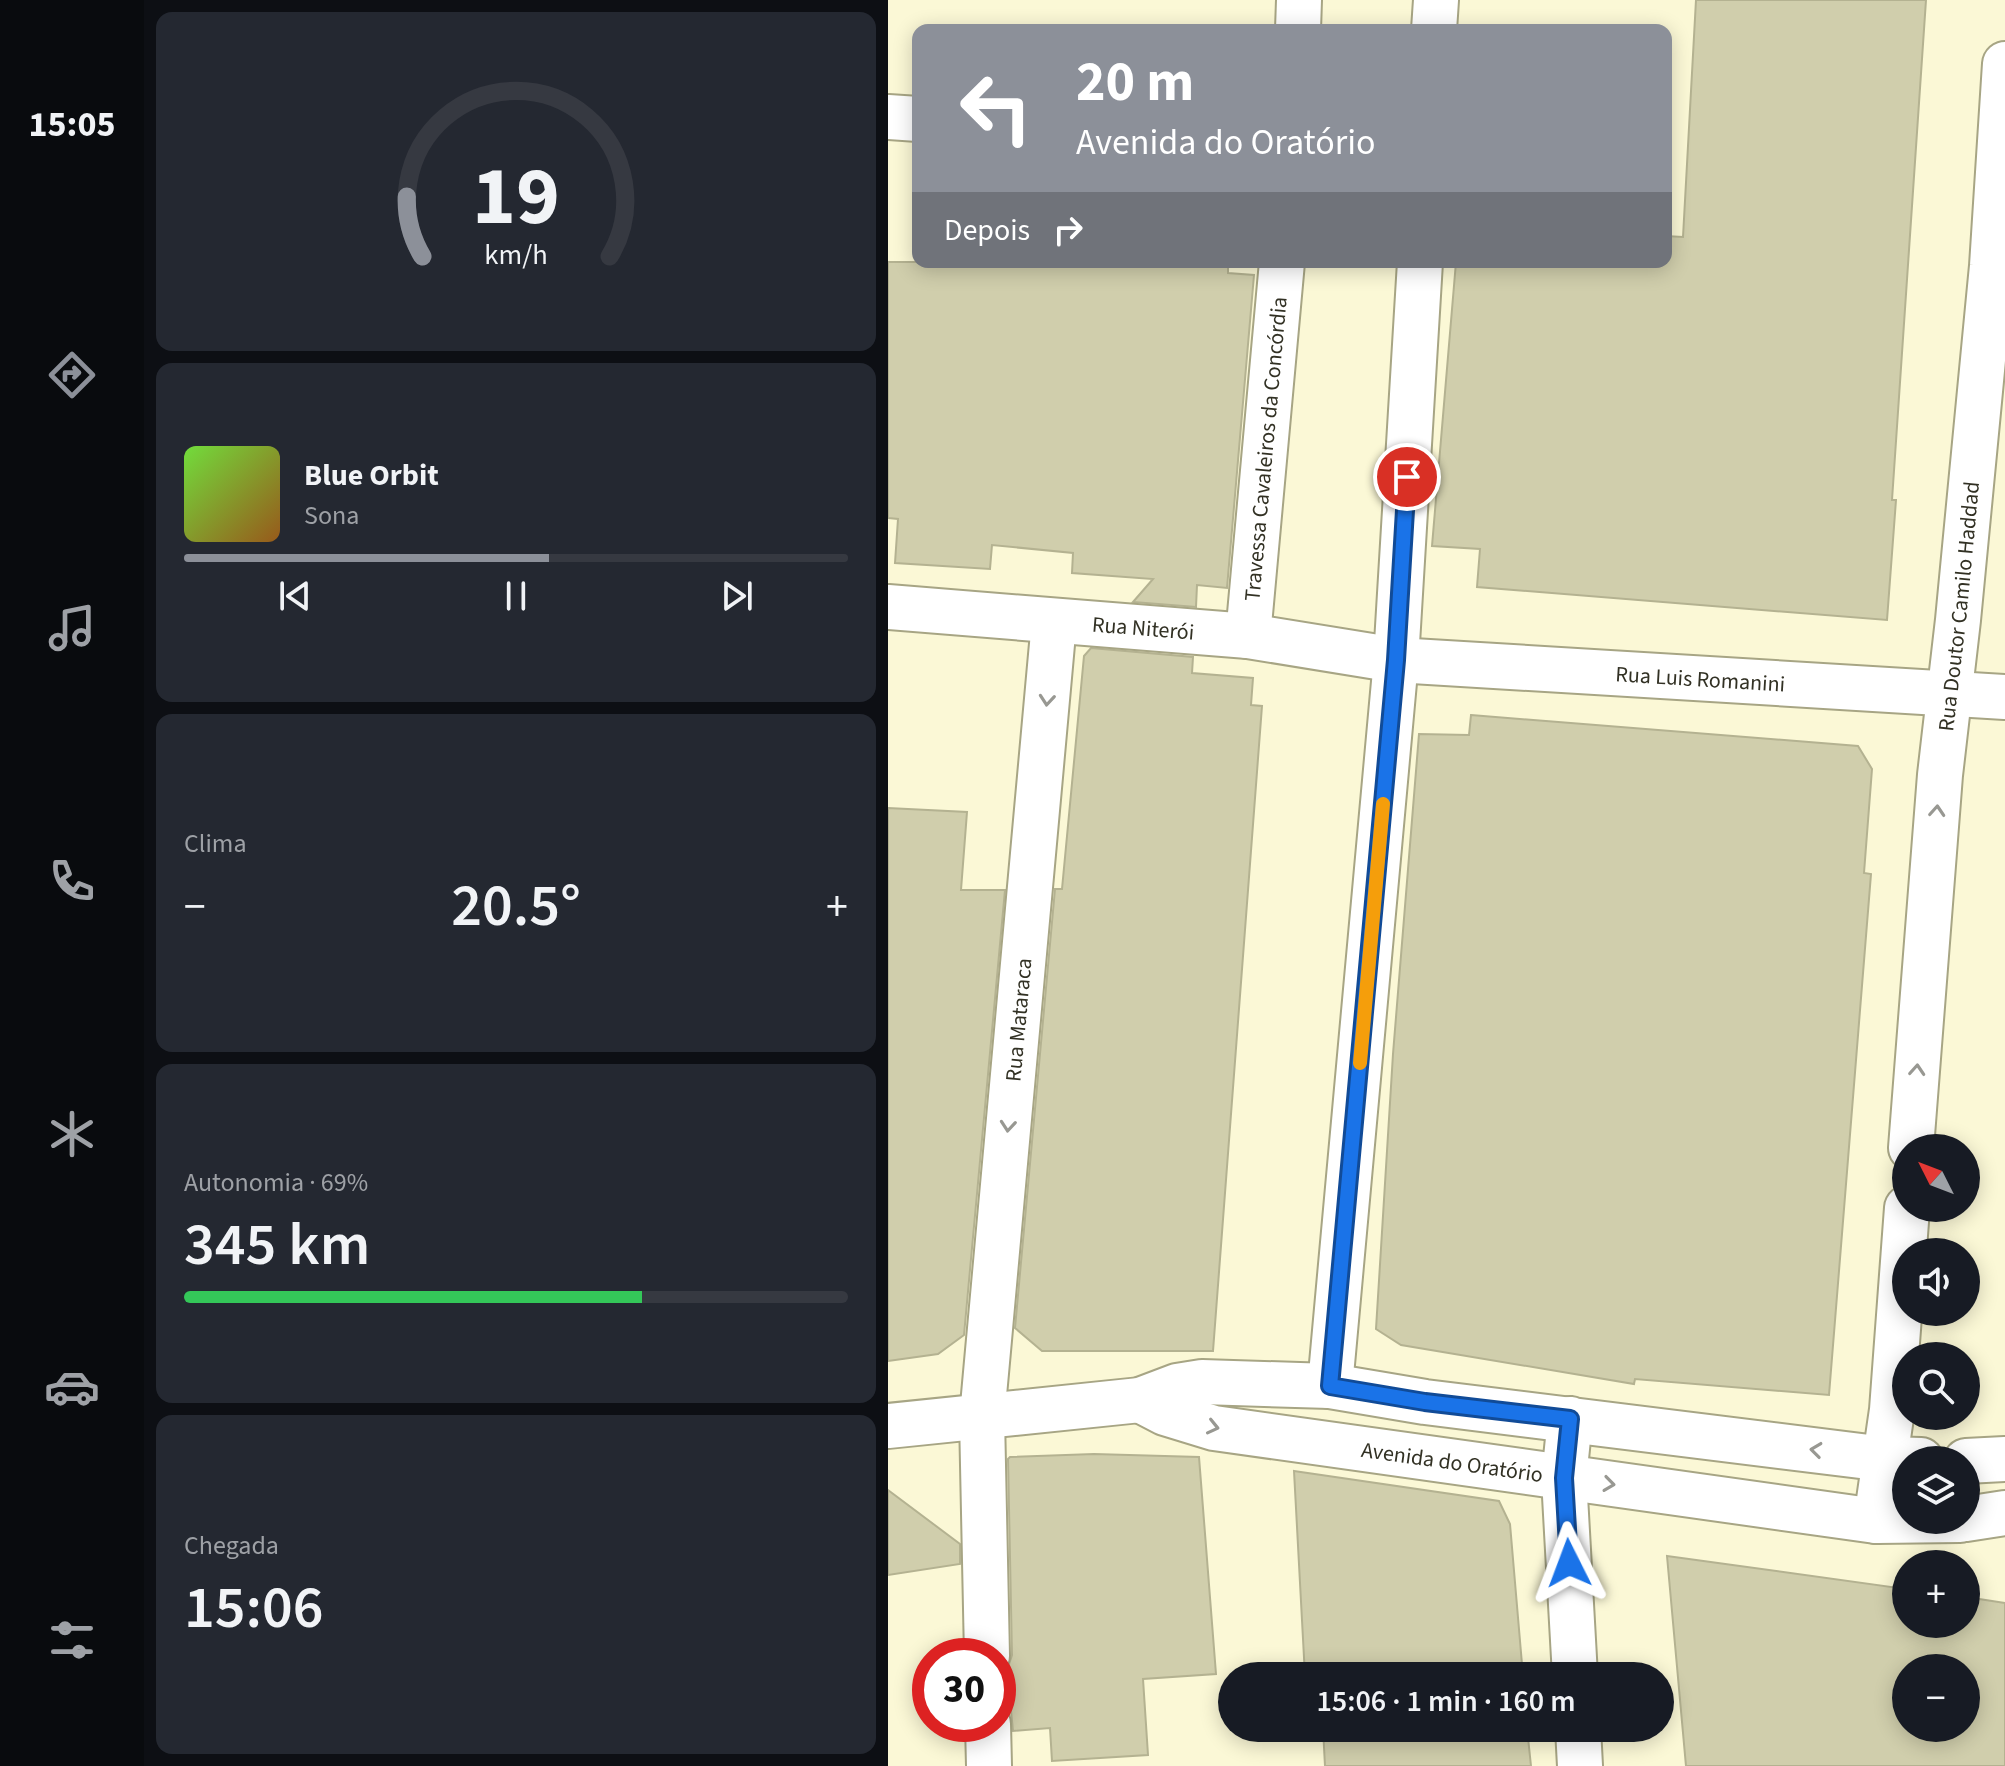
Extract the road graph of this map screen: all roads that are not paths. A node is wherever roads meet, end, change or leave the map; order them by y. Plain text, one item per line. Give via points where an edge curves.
1 (1299, 0) edge
2 (1436, 0) edge
3 (1298, 24) edge
4 (1434, 24) edge
5 (2005, 64) edge
6 (888, 117) edge
7 (912, 119) edge
8 (1999, 266) edge
9 (1281, 268) edge
10 (1420, 268) edge
11 (888, 607) edge
12 (1054, 622) junction
13 (1248, 636) junction
14 (1396, 660) junction
15 (1949, 694) junction
16 (2005, 697) edge
17 (1912, 1134) edge
18 (1906, 1222) edge
19 (1330, 1386) junction
20 (1140, 1400) junction
21 (982, 1417) junction
22 (1570, 1419) junction
23 (888, 1426) edge
24 (1900, 1446) edge
25 (1892, 1459) edge
26 (2005, 1459) edge
27 (1980, 1460) edge
28 (1564, 1478) junction
29 (1892, 1485) edge
30 (2005, 1513) edge
31 (1980, 1517) edge
32 (1876, 1521) junction
33 (1892, 1521) edge
34 (987, 1638) edge
35 (1574, 1662) edge
36 (988, 1742) edge
37 (1579, 1742) edge
38 (989, 1766) edge
39 (1580, 1766) edge

1 - 3 street
2 - 4 street
5 - 8 street, Rua Doutor Camilo Haddad
6 - 7 street
8 - 15 street, Rua Doutor Camilo Haddad
9 - 13 street, Travessa Cavaleiros da Concórdia
10 - 14 street
11 - 12 street, Rua Niterói
12 - 13 street, Rua Niterói
12 -> 21 street, Rua Mataraca
13 - 14 street, Rua Niterói
14 - 15 street, Rua Luis Romanini
14 - 19 street
15 - 16 street, Rua Luis Romanini
17 -> 15 street, Rua Doutor Camilo Haddad
18 - 24 street via 1892,1410
19 - 20 street via 1202,1382
19 - 22 street
20 - 21 street
20 -> 28 street, Avenida do Oratório via 1214,1428
21 - 23 street
21 - 34 street, Rua Mataraca
25 -> 22 street
22 - 28 street
26 - 27 street
28 -> 32 street, Avenida do Oratório
28 - 35 street
29 - 32 street
30 - 31 street
32 - 33 street, Avenida do Oratório
36 - 38 street
37 - 39 street

